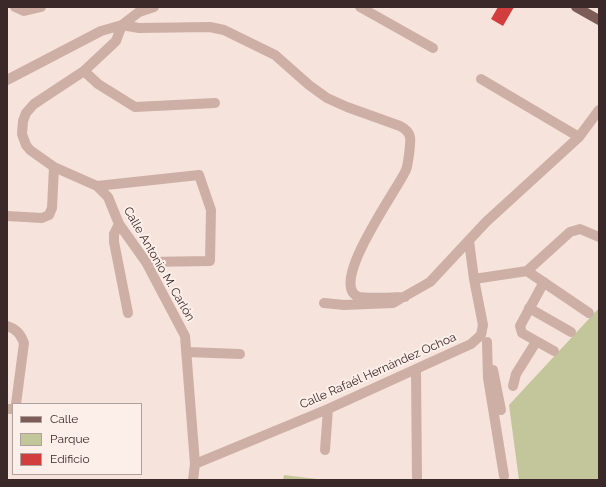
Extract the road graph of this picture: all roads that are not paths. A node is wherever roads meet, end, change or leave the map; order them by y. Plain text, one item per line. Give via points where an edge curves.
1 (40, 7) edge
2 (154, 7) edge
3 (360, 7) edge
4 (576, 7) edge
5 (19, 9) edge
6 (137, 9) edge
7 (7, 11) edge
8 (599, 20) edge
9 (122, 25) junction
10 (434, 48) dead end
11 (84, 70) junction
12 (7, 80) edge
13 (481, 80) dead end
14 (215, 103) dead end
15 (599, 110) edge
16 (579, 137) junction
17 (54, 167) junction
18 (97, 186) junction
19 (7, 216) edge
20 (119, 224) junction
21 (599, 237) edge
22 (469, 241) junction
23 (146, 262) junction
24 (527, 271) junction
25 (474, 279) junction
26 (544, 282) junction
27 (405, 297) junction
28 (324, 303) dead end
29 (529, 308) junction
30 (128, 313) dead end
31 (589, 313) dead end
32 (10, 328) edge
33 (571, 332) dead end
34 (484, 339) junction
35 (536, 342) junction
36 (554, 351) dead end
37 (188, 352) junction
38 (240, 354) dead end
39 (416, 371) junction
40 (513, 386) dead end
41 (16, 403) edge
42 (328, 409) junction
43 (501, 410) dead end
44 (325, 450) dead end
45 (195, 464) junction
46 (504, 476) dead end
47 (417, 477) dead end
48 (194, 480) edge

1 - 5 street
2 - 6 street
3 - 10 street
4 - 8 main road
5 - 7 street
6 - 9 street
9 - 11 street, Calle Antonio M. Carlón via 116,41
9 - 12 street via 101,31
9 - 27 street via 139,28 210,27 224,30 275,55 327,98 407,130 410,137 406,170 364,242 349,284 352,292 359,297
11 - 14 street via 98,84 135,107
11 - 17 street, Calle Antonio M. Carlón via 34,104 23,121 22,134 26,146
13 - 16 street
15 - 16 street
16 - 22 street via 486,222
17 - 18 street, Calle Antonio M. Carlón
17 - 19 street via 52,208 49,215 42,218
18 - 20 street, Calle Antonio M. Carlón via 108,197
18 - 23 street, Calle Antonio M. Carlón via 199,175 211,210 210,261
20 - 23 street, Calle Antonio M. Carlón
20 - 30 street via 114,234 114,242
21 - 24 street via 580,229 570,232
22 - 25 street
22 - 27 street via 430,282
23 - 37 street, Calle Antonio M. Carlón via 185,336
24 - 25 street
24 - 26 street
25 - 34 street
26 - 29 street
26 - 31 street
27 - 28 street via 393,303
29 - 33 street
29 - 35 street via 520,326 522,333
32 - 41 street via 21,335 24,343
34 - 39 street, Calle Rafaél Hernández Ochoa
34 - 43 street
34 - 46 street
35 - 36 street
35 - 40 street via 516,374
37 - 38 street
37 - 45 street, Calle Antonio M. Carlón
39 - 42 street, Calle Rafaél Hernández Ochoa
39 - 47 street
42 - 44 street
42 - 45 street, Calle Rafaél Hernández Ochoa
45 - 48 street, Calle Antonio M. Carlón

